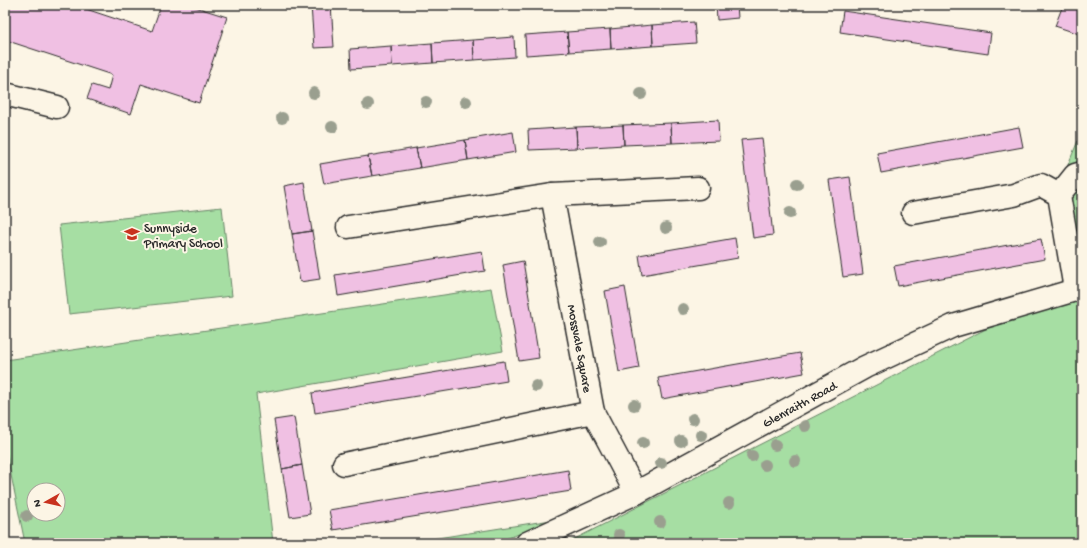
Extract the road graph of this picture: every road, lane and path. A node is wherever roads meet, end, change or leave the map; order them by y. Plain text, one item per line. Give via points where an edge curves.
1 (5, 94) edge
2 (57, 107) dead end
3 (1082, 173) edge
4 (698, 188) dead end
5 (552, 195) junction
6 (1059, 195) junction
7 (913, 213) dead end
8 (348, 227) dead end
9 (1079, 289) edge
10 (593, 412) junction
11 (344, 464) dead end
12 (636, 493) junction
13 (527, 543) edge

1 - 2 street
3 - 6 street via 1075,174
4 - 5 street
5 - 8 street
5 - 10 street, Mossvale Square
6 - 7 street via 1041,185 1014,196
6 - 9 street
9 - 12 street, Glenraith Road via 953,326 865,367
10 - 11 street
10 - 12 street, Mossvale Square
12 - 13 street, Glenraith Road

